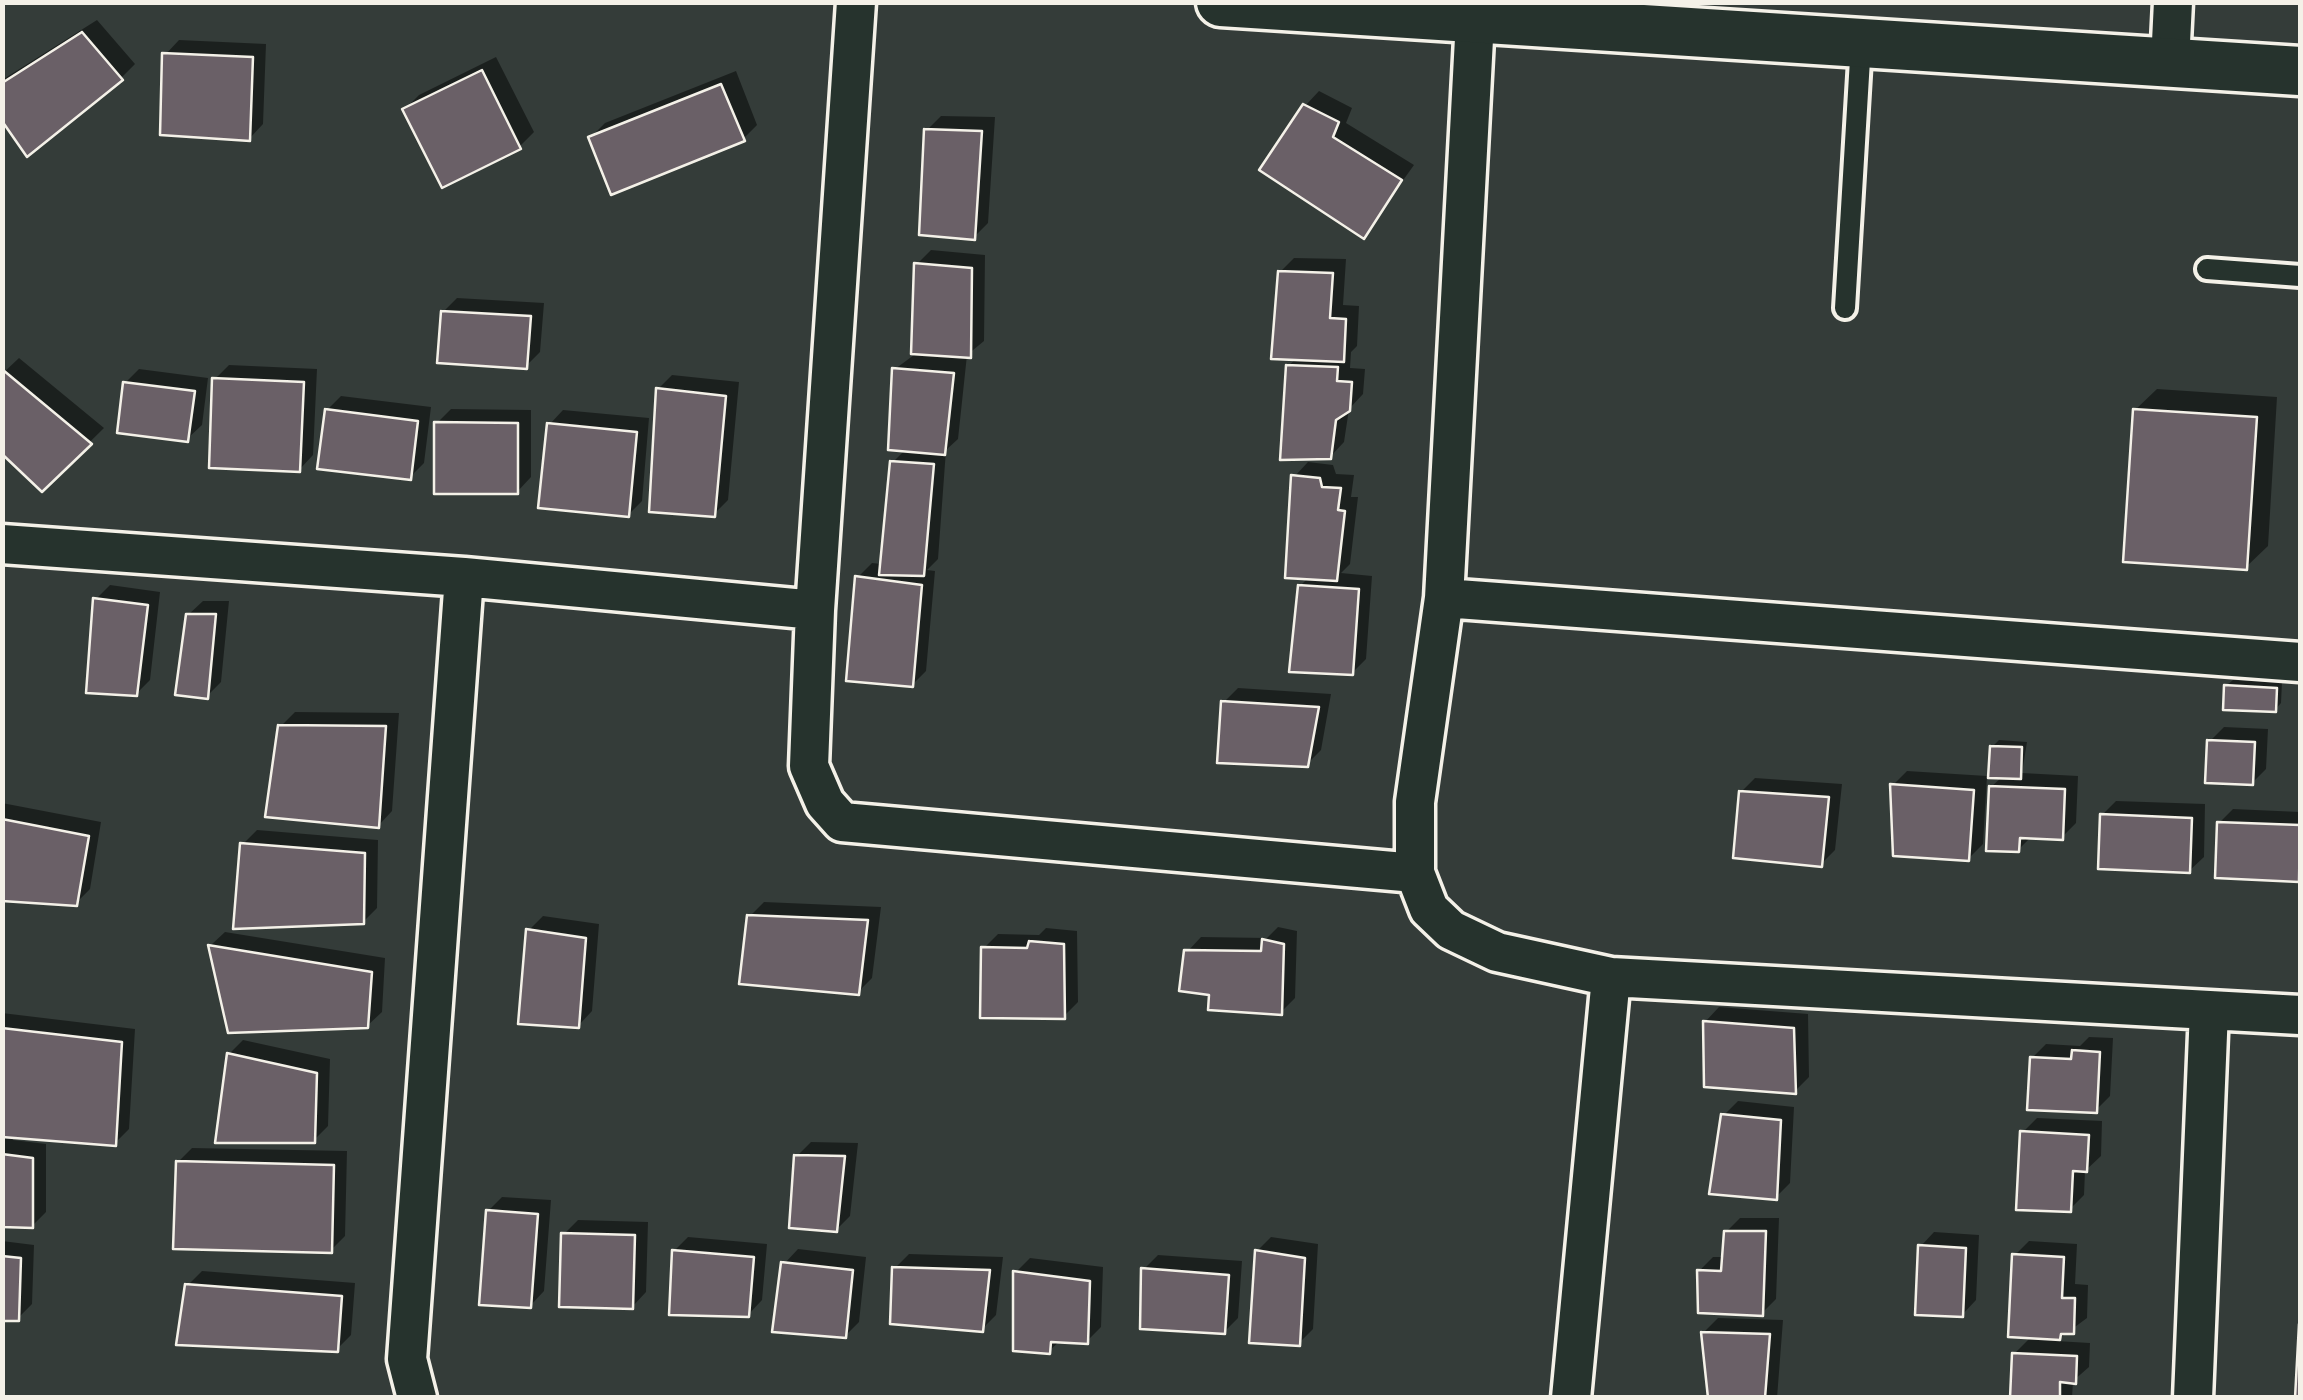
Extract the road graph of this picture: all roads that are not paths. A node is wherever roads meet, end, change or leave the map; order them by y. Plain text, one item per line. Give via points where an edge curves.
1 (856, 2) edge
2 (1221, 2) edge
3 (2173, 2) edge
4 (1475, 20) junction
5 (1861, 43) junction
6 (2170, 62) junction
7 (2300, 71) edge
8 (2206, 269) dead end
9 (2300, 276) edge
10 (1845, 308) dead end
11 (2, 544) edge
12 (464, 577) junction
13 (1444, 598) junction
14 (815, 610) junction
15 (2300, 662) edge
16 (1415, 873) junction
17 (1610, 978) junction
18 (2210, 1010) junction
19 (2300, 1014) edge
20 (417, 1398) edge
21 (1571, 1398) edge
22 (2192, 1398) edge

1 - 14 street
2 - 4 street
3 - 6 street
4 - 5 street
4 - 13 street
5 - 6 street
5 - 10 lane
6 - 7 street
8 - 9 lane
11 - 12 street
12 - 14 street
12 - 20 street via 407,1359
13 - 15 street
13 - 16 street via 1415,802
14 - 16 street via 809,766 842,822
16 - 17 street via 1429,909 1450,930 1496,952
17 - 18 street
17 - 21 street
18 - 19 street
18 - 22 street

